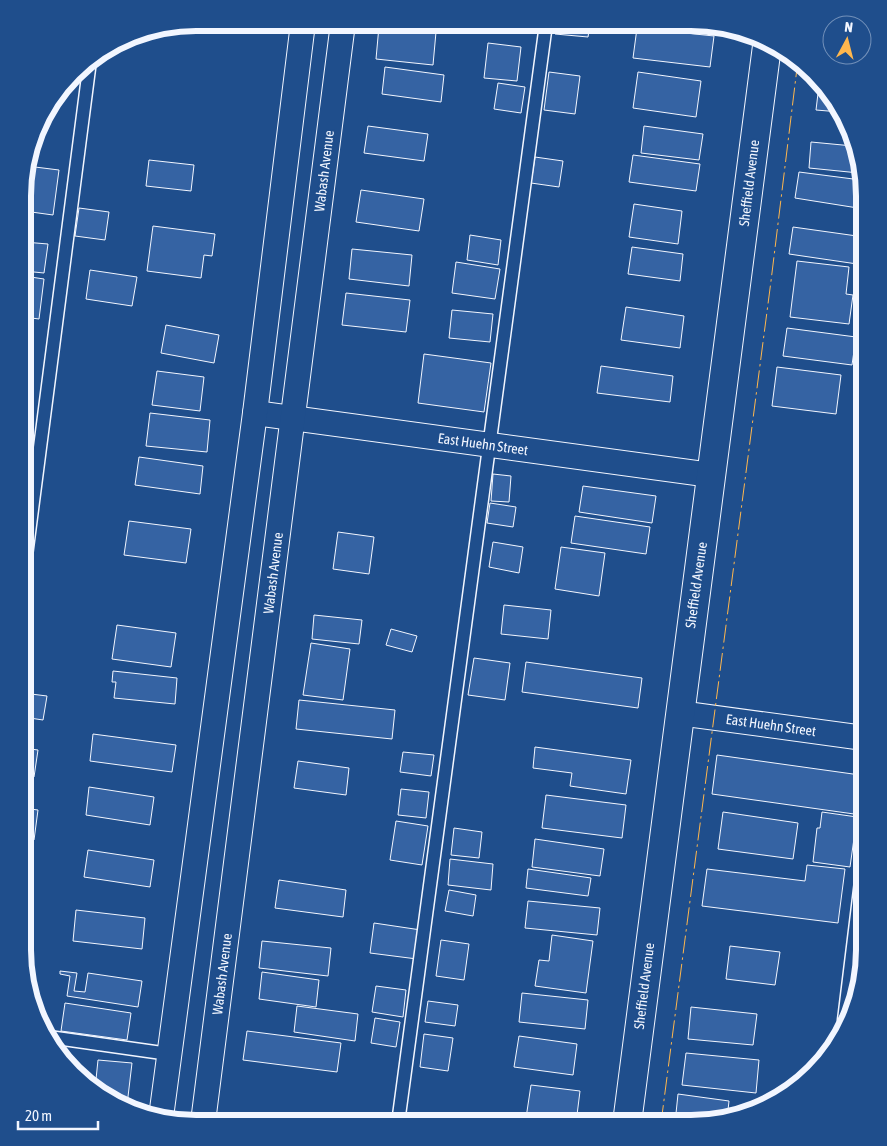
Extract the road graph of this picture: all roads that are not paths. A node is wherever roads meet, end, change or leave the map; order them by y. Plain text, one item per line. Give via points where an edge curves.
1 (545, 31) edge
2 (301, 32) edge
3 (342, 32) edge
4 (767, 50) edge
5 (89, 71) edge
6 (255, 413) junction
7 (293, 418) junction
8 (490, 445) junction
9 (711, 476) junction
10 (31, 516) edge
11 (679, 713) junction
12 (855, 737) edge
13 (855, 929) edge
14 (846, 1006) edge
15 (57, 1038) edge
16 (169, 1054) junction
17 (162, 1111) edge
18 (204, 1114) edge
19 (399, 1114) edge
20 (627, 1114) edge

1 - 8 lane
2 - 6 street
3 - 7 street, Wabash Avenue
4 - 9 street, Sheffield Avenue
5 - 10 lane
6 - 7 street, East Huehn Street
6 - 16 street
7 - 8 street, East Huehn Street
7 - 18 street, Wabash Avenue
8 - 9 street, East Huehn Street
8 - 19 lane
9 - 11 street, Sheffield Avenue
11 - 12 street, East Huehn Street
11 - 20 street, Sheffield Avenue
13 - 14 lane
15 - 16 lane
16 - 17 street

